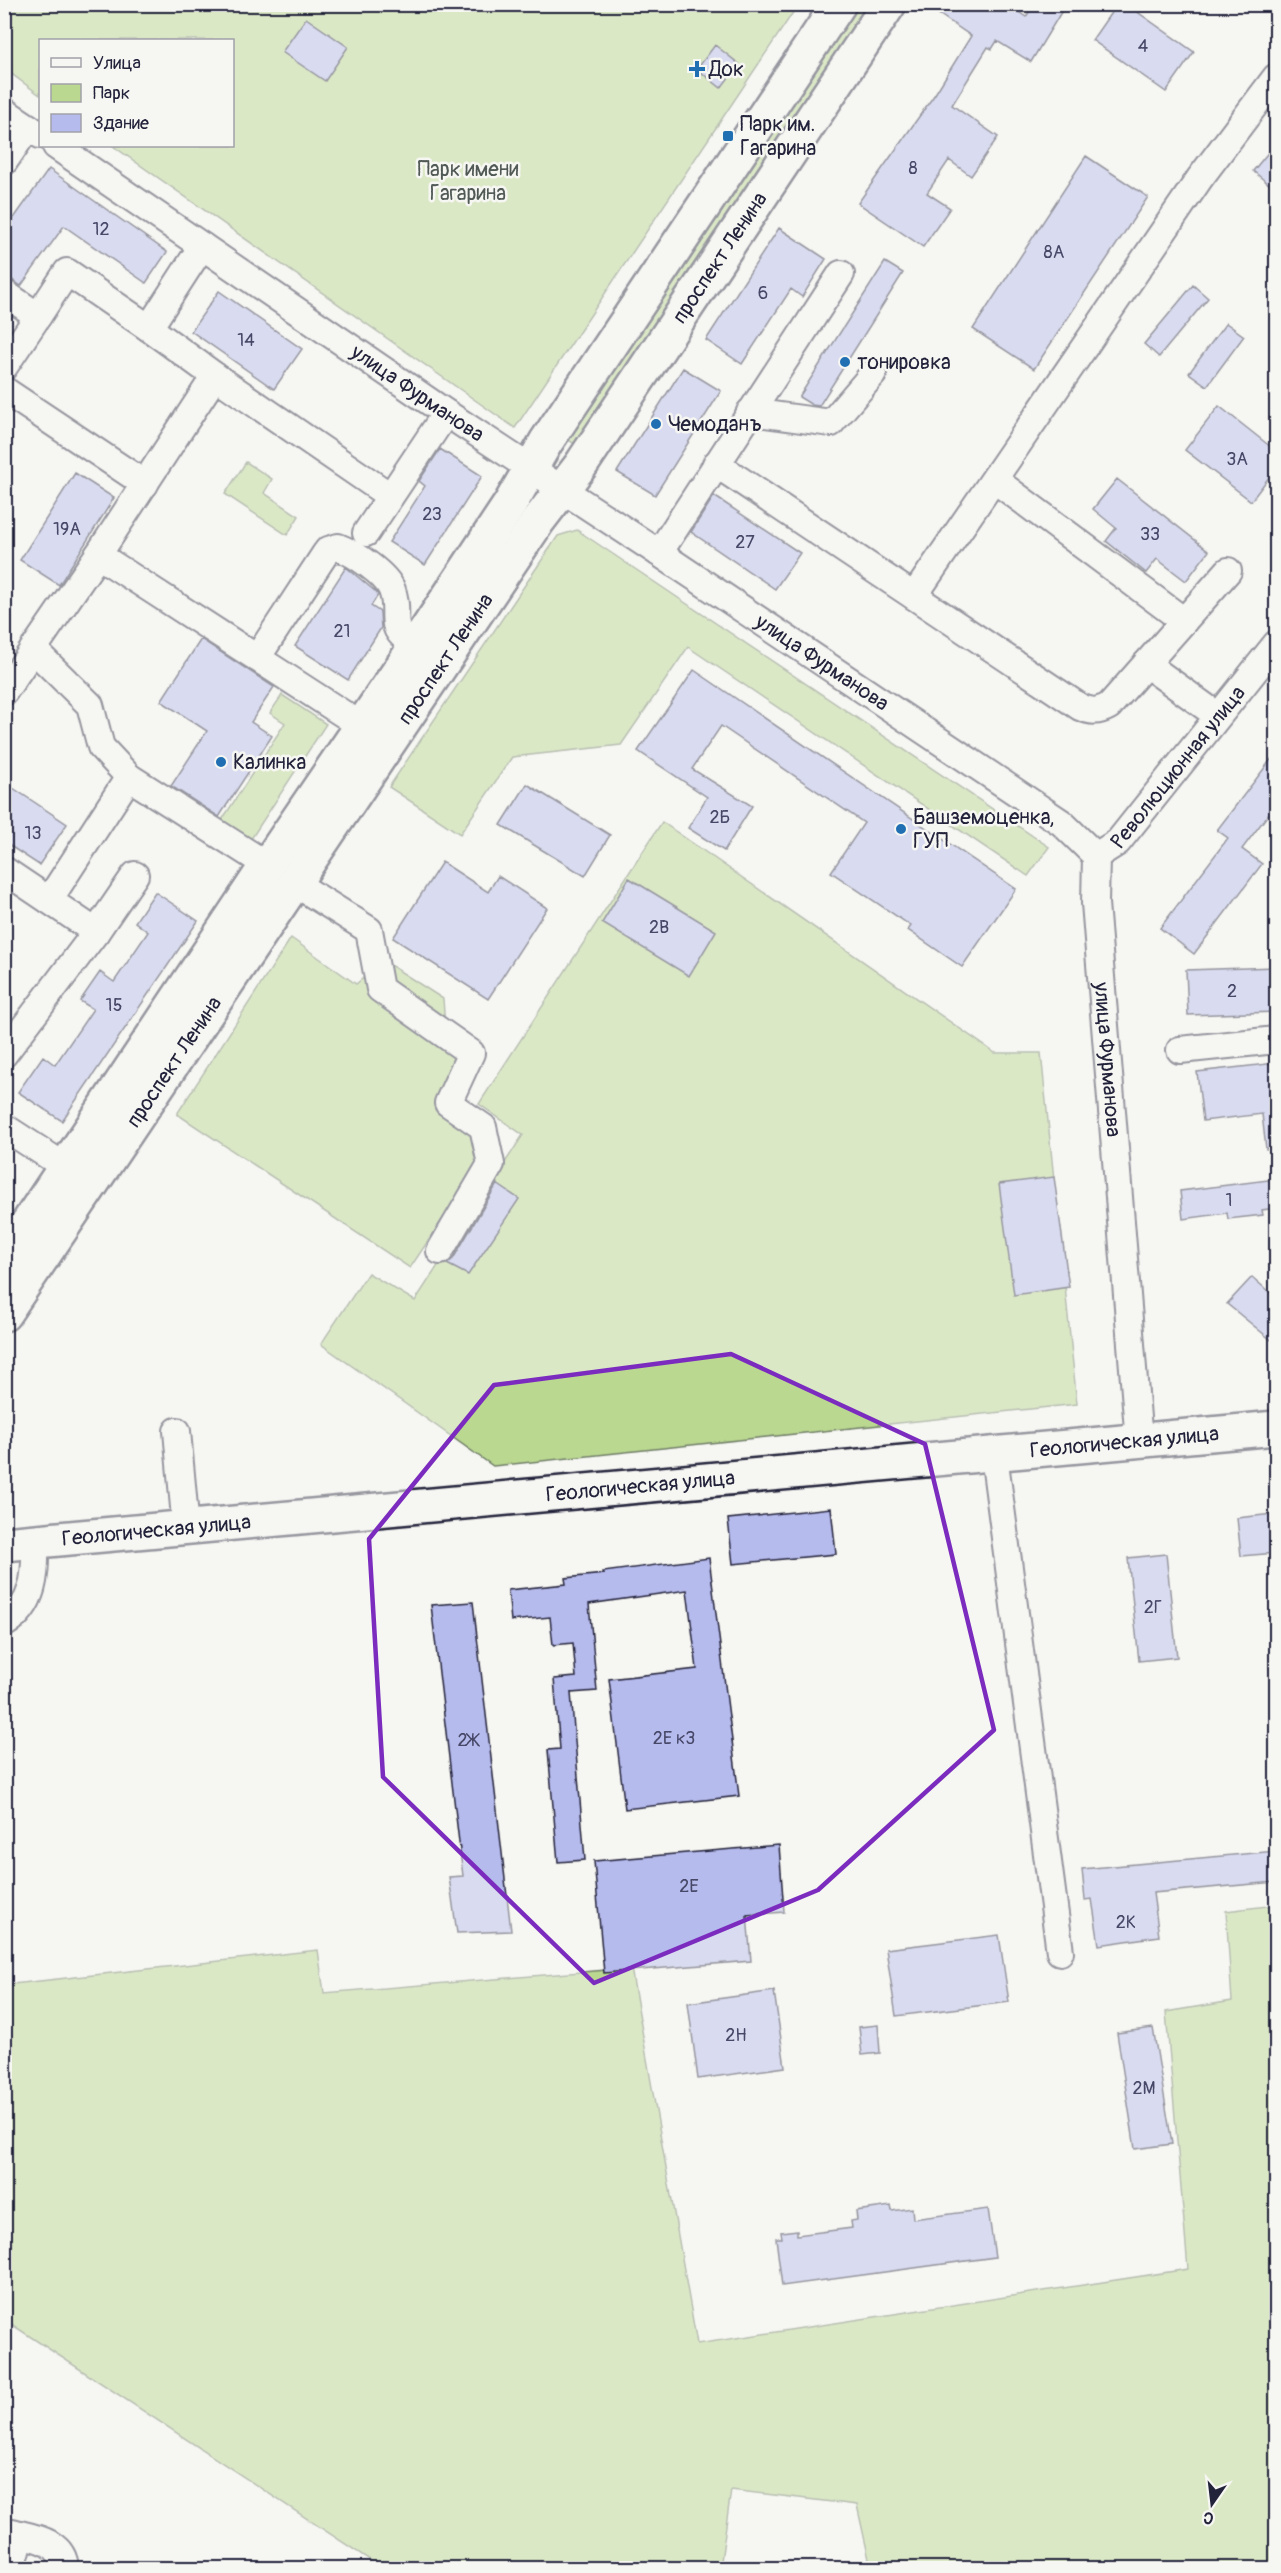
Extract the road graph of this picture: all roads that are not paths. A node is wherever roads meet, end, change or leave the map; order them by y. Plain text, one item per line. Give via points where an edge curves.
1 (839, 4) edge
2 (889, 4) edge
3 (1272, 92) edge
4 (4, 111) edge
5 (34, 131) edge
6 (57, 147) edge
7 (4, 162) edge
8 (202, 246) junction
9 (841, 274) dead end
10 (4, 293) edge
11 (38, 316) junction
12 (149, 328) junction
13 (4, 367) edge
14 (873, 374) dead end
15 (215, 376) junction
16 (4, 390) edge
17 (750, 412) junction
18 (446, 413) junction
19 (716, 464) junction
20 (531, 469) junction
21 (995, 480) junction
22 (145, 484) junction
23 (562, 489) junction
24 (390, 496) junction
25 (366, 533) dead end
26 (659, 553) junction
27 (98, 555) junction
28 (1228, 571) dead end
29 (914, 596) junction
30 (1184, 621) junction
31 (1276, 644) edge
32 (416, 646) junction
33 (33, 649) junction
34 (257, 658) junction
35 (1146, 664) junction
36 (4, 692) edge
37 (1218, 716) junction
38 (362, 726) junction
39 (129, 777) junction
40 (1096, 856) junction
41 (4, 870) edge
42 (280, 874) junction
43 (135, 875) dead end
44 (49, 900) junction
45 (96, 932) junction
46 (1276, 1040) edge
47 (1180, 1050) dead end
48 (4, 1054) edge
49 (4, 1127) edge
50 (78, 1175) junction
51 (440, 1251) dead end
52 (4, 1259) edge
53 (4, 1314) edge
54 (1276, 1428) edge
55 (177, 1431) dead end
56 (1139, 1442) junction
57 (994, 1455) junction
58 (186, 1529) junction
59 (20, 1543) edge
60 (4, 1624) edge
61 (1060, 1952) dead end
62 (13, 2533) edge
63 (12, 2568) edge
64 (65, 2568) edge

1 - 20 main road, проспект Ленина
2 - 23 main road, проспект Ленина
3 - 21 street via 1200,178
4 - 5 street
5 - 7 street
6 - 8 street, улица Фурманова
8 - 12 street
8 - 18 street, улица Фурманова
9 - 17 street
10 - 11 street
11 - 12 street via 67,272
11 - 13 street
12 - 15 street
14 - 17 street via 831,423
15 - 22 street
15 - 24 street
16 - 22 street
17 - 19 street
18 - 20 street, улица Фурманова
18 - 24 street
19 - 26 street
19 - 29 street
20 - 23 street, улица Фурманова
20 - 32 main road, проспект Ленина
21 - 29 street
21 - 30 street
22 - 27 street
23 - 26 street, улица Фурманова
23 - 42 main road, проспект Ленина
24 - 25 street
26 - 40 street, улица Фурманова via 1062,823
27 - 33 street
27 - 34 street
28 - 30 street
29 - 35 street via 1090,711 1109,706
30 - 35 street
31 - 37 street, Революционная улица
32 - 34 street via 403,638 395,626 393,595 381,574 338,547 325,554
32 - 38 main road, проспект Ленина
33 - 36 street
33 - 39 street via 90,705 100,747
34 - 38 street
35 - 37 street
37 - 40 street, Революционная улица via 1118,842
38 - 42 main road, проспект Ленина
39 - 42 street
39 - 44 street
40 - 56 street, улица Фурманова via 1095,903
41 - 44 street
42 - 50 main road, проспект Ленина
42 - 51 street via 369,930 380,989 471,1053 448,1103 483,1127 491,1164
43 - 45 street
44 - 45 street
45 - 48 street
46 - 47 street
49 - 50 street
50 - 52 main road, проспект Ленина
50 - 53 main road, проспект Ленина
54 - 56 main road, Геологическая улица
55 - 58 street
56 - 57 main road, Геологическая улица
57 - 58 main road, Геологическая улица
57 - 61 street
58 - 59 main road, Геологическая улица
59 - 60 street via 36,1573 21,1610
62 - 63 street
62 - 64 street via 54,2544

